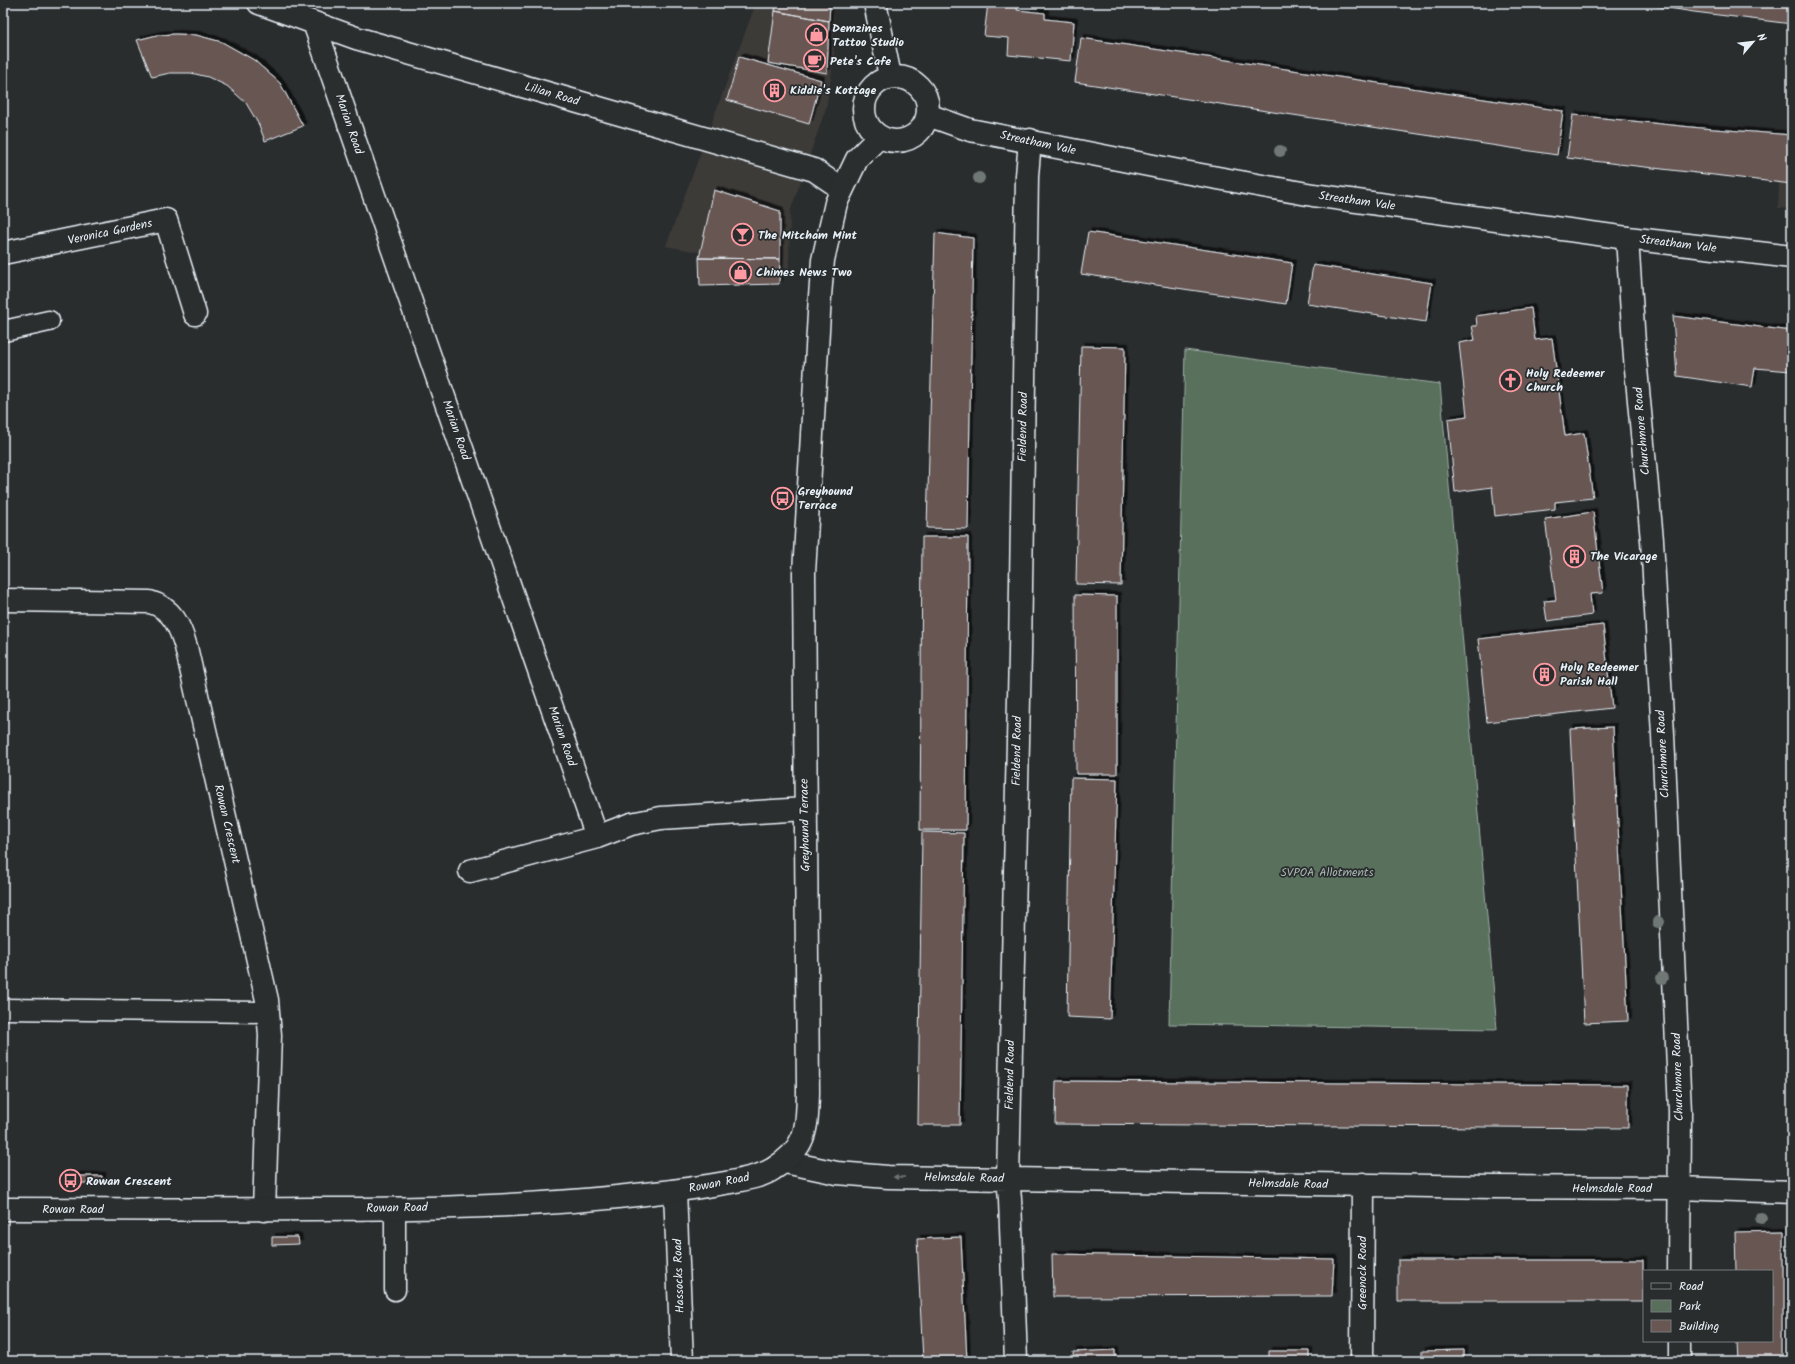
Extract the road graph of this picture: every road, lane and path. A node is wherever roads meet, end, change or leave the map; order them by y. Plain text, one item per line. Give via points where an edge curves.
1 (259, 3) edge
2 (875, 3) edge
3 (314, 23) junction
4 (890, 76) junction
5 (928, 115) junction
6 (879, 137) junction
7 (1030, 140) junction
8 (842, 189) junction
9 (1627, 238) junction
10 (3, 253) edge
11 (1792, 257) edge
12 (195, 314) dead end
13 (49, 322) dead end
14 (3, 328) edge
15 (3, 600) edge
16 (805, 808) junction
17 (597, 836) junction
18 (470, 872) dead end
19 (3, 1008) edge
20 (268, 1012) junction
21 (785, 1162) junction
22 (1008, 1179) junction
23 (1363, 1184) junction
24 (1679, 1188) junction
25 (675, 1191) junction
26 (1792, 1192) edge
27 (3, 1209) edge
28 (395, 1209) junction
29 (264, 1210) junction
30 (1679, 1270) edge
31 (395, 1290) dead end
32 (1679, 1342) edge
33 (682, 1361) edge
34 (1016, 1361) edge
35 (1362, 1361) edge
36 (1679, 1361) edge

1 - 3 street, Lilian Road
2 - 4 street
3 - 8 street, Lilian Road via 356,38 814,170
3 - 17 street, Marian Road
4 - 5 street via 914,81 923,90 928,102
4 - 6 street via 872,86 863,103 866,122
5 - 6 street via 924,126 915,135 904,140 891,141
5 - 7 street, Streatham Vale via 964,128
6 - 8 street, Greyhound Terrace via 857,159
7 - 9 street, Streatham Vale via 1184,172 1313,195
7 - 22 street, Fieldend Road via 1027,176
8 - 16 street, Greyhound Terrace via 829,228 823,260 809,465 803,580
9 - 11 street, Streatham Vale
9 - 24 street, Churchmore Road via 1652,540 1663,735 1680,1111
10 - 12 street, Veronica Gardens via 166,220
13 - 14 lane via 4,331
15 - 20 street, Rowan Crescent via 150,602 160,605 174,618 186,647
16 - 17 street via 660,818 631,824
16 - 21 street, Greyhound Terrace via 807,1114 803,1139
17 - 18 street
19 - 20 lane
20 - 29 street, Rowan Crescent via 270,1035
22 -> 21 street, Helmsdale Road via 888,1177 837,1173
21 - 25 street, Rowan Road via 761,1174 739,1180
22 - 23 street, Helmsdale Road
22 - 34 street, Fieldend Road
23 - 24 street, Helmsdale Road
23 - 35 street, Greenock Road
24 - 26 street, Helmsdale Road
24 - 30 street, Churchmore Road
25 - 28 street, Rowan Road via 548,1203
25 - 33 street, Hassocks Road
27 - 29 street, Rowan Road
28 - 29 street, Rowan Road
28 - 31 lane
32 - 36 street

